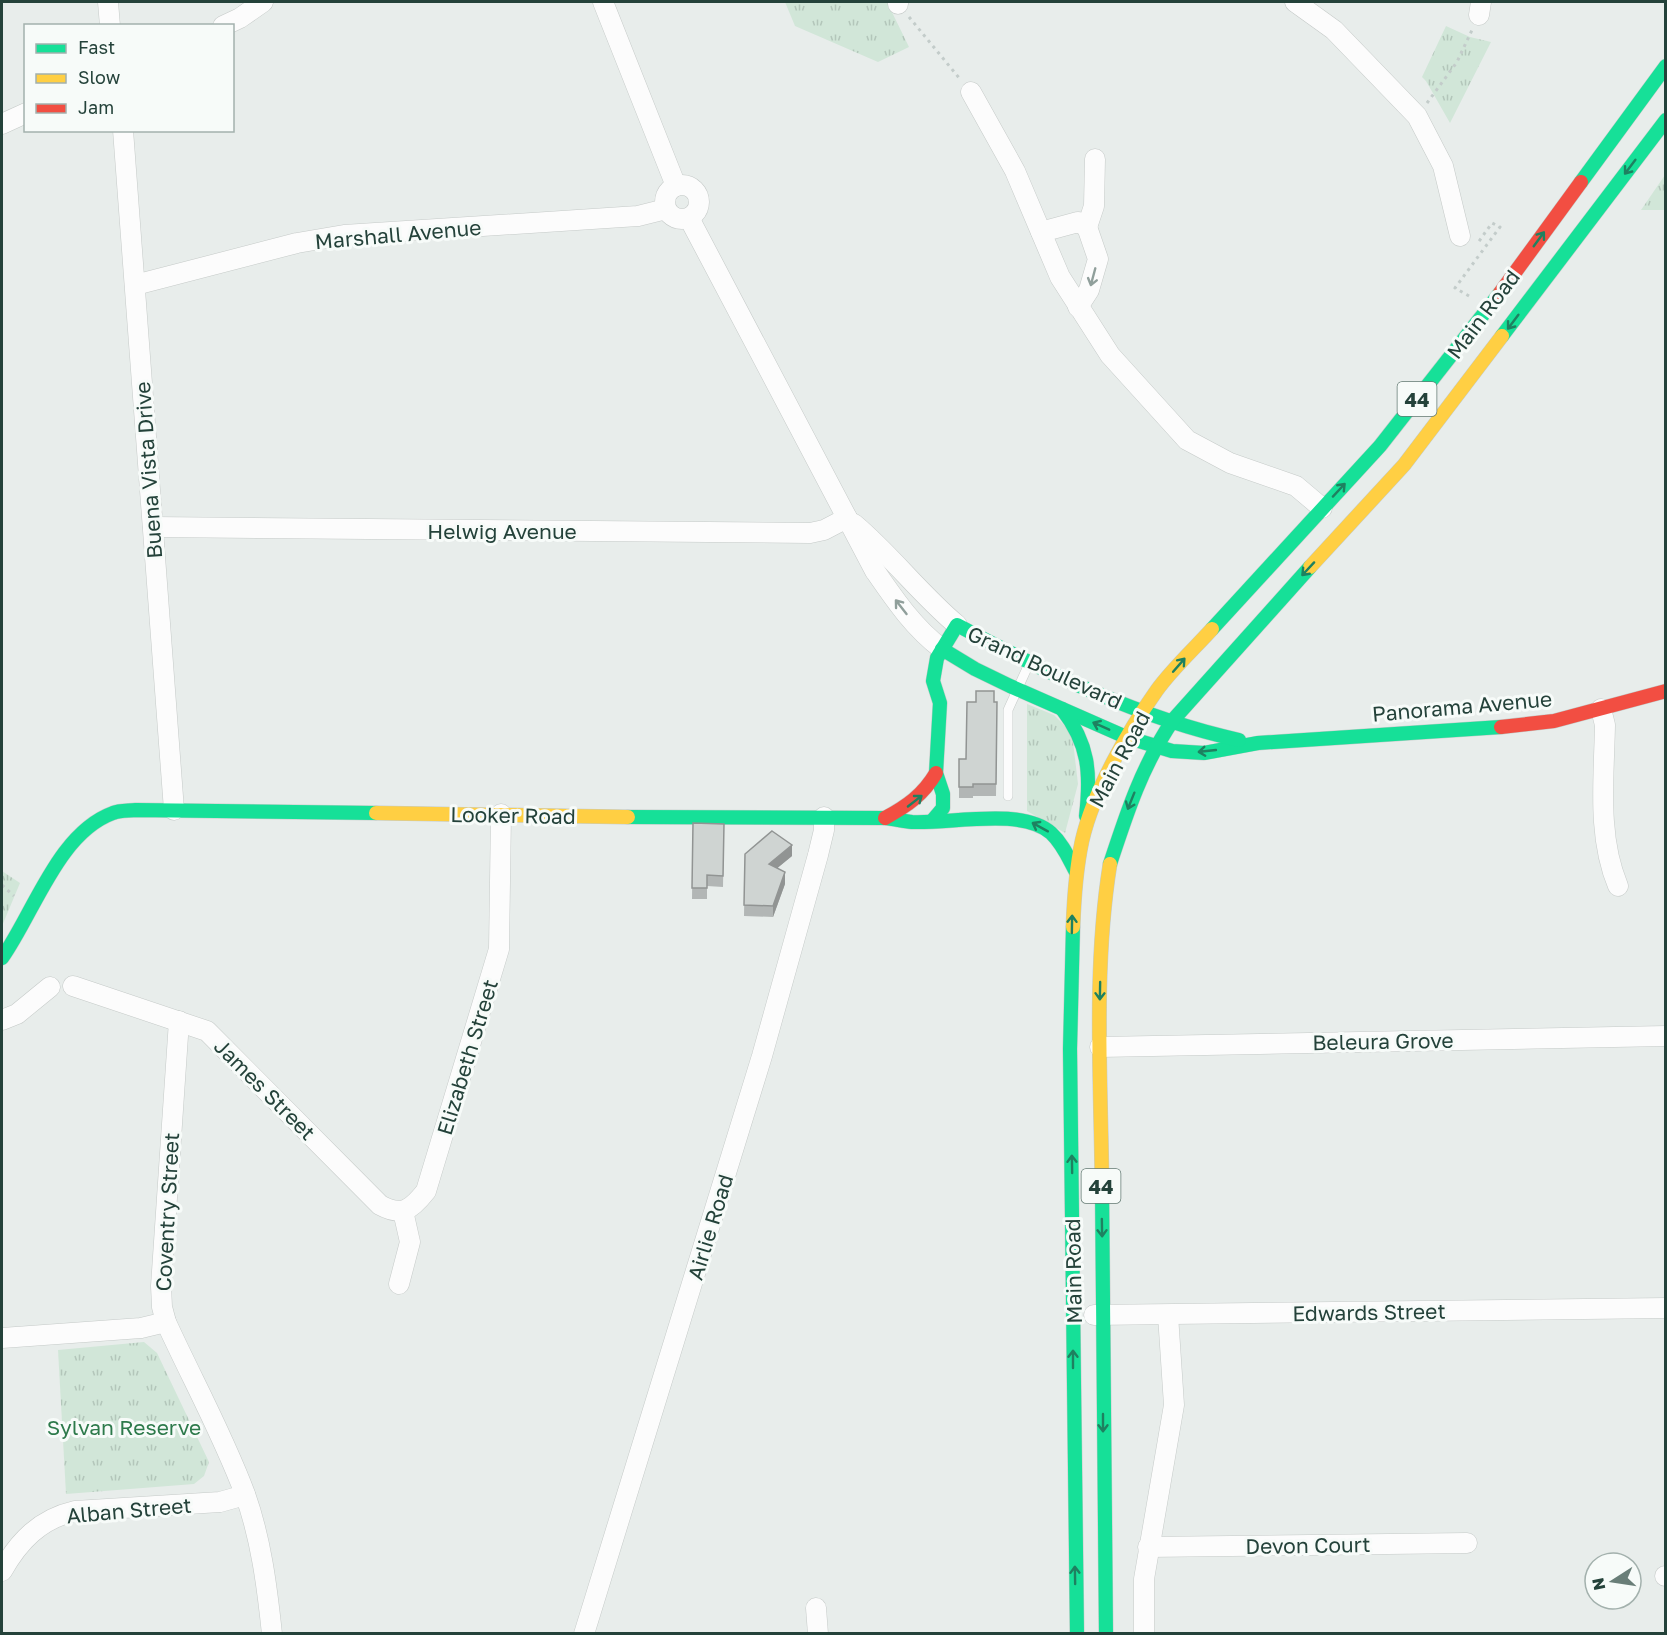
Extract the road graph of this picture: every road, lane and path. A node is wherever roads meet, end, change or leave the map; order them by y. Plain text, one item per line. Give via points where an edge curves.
1 (108, 2) edge
2 (262, 2) edge
3 (603, 2) edge
4 (1294, 2) edge
5 (898, 3) edge
6 (1480, 8) edge
7 (110, 24) edge
8 (227, 24) edge
9 (1665, 66) edge
10 (971, 92) joint
11 (24, 114) edge
12 (1417, 116) junction
13 (1665, 120) edge
14 (2, 124) edge
15 (123, 132) edge
16 (1095, 159) dead end
17 (676, 186) junction
18 (666, 209) junction
19 (689, 218) junction
20 (1087, 227) junction
21 (1041, 232) junction
22 (1460, 237) joint
23 (135, 285) junction
24 (1078, 307) junction
25 (1489, 308) junction
26 (1322, 508) junction
27 (847, 518) junction
28 (153, 527) junction
29 (965, 643) junction
30 (942, 649) junction
31 (1029, 663) junction
32 (1018, 689) junction
33 (1665, 692) edge
34 (940, 703) junction
35 (1061, 708) junction
36 (1601, 709) junction
37 (1143, 711) junction
38 (1173, 720) junction
39 (1127, 737) junction
40 (1258, 743) junction
41 (1155, 747) junction
42 (936, 774) junction
43 (1008, 796) dead end
44 (174, 810) junction
45 (501, 814) junction
46 (824, 817) junction
47 (885, 818) junction
48 (932, 821) junction
49 (1082, 841) junction
50 (1076, 872) junction
51 (1618, 886) dead end
52 (2, 958) edge
53 (74, 986) dead end
54 (50, 987) dead end
55 (2, 1020) edge
56 (179, 1021) junction
57 (1665, 1036) edge
58 (1100, 1047) junction
59 (403, 1211) junction
60 (399, 1284) dead end
61 (1665, 1308) edge
62 (1102, 1315) junction
63 (1168, 1315) junction
64 (1073, 1316) junction
65 (165, 1322) junction
66 (2, 1338) edge
67 (245, 1495) junction
68 (1467, 1543) dead end
69 (1148, 1547) junction
70 (2, 1572) edge
71 (816, 1608) dead end
72 (272, 1634) edge
73 (584, 1634) edge
74 (818, 1634) edge
75 (1077, 1634) edge
76 (1106, 1634) edge
77 (1144, 1634) edge

1 - 7 street
2 - 8 street
3 - 17 street
4 - 12 street via 1334,30
5 - 10 path
6 - 12 path via 1457,62
25 -> 9 main road, Main Road / 44
10 - 21 street via 1015,171
11 - 14 street
12 - 22 street via 1443,166
13 -> 38 main road, Main Road / 44 via 1404,465
15 - 23 street, Buena Vista Drive
16 - 20 street via 1094,206
17 - 18 street via 666,195
17 - 19 street via 687,185 698,195 699,207
18 - 19 street via 676,218
18 - 23 street, Marshall Avenue via 638,216 344,235 297,243
19 - 27 street, Grand Boulevard
20 - 21 street via 1078,222
20 -> 24 street via 1098,259 1089,290
21 - 24 street
22 - 25 path via 1475,246 1492,224 1500,227 1455,288
23 - 28 street, Buena Vista Drive
24 - 26 street via 1110,355 1187,440 1230,463 1296,486
26 -> 25 main road, Main Road / 44 via 1380,446
37 -> 26 main road, Main Road / 44 via 1184,659
27 - 28 street, Helwig Avenue via 810,533
27 - 29 street, Grand Boulevard via 884,550
30 -> 27 street, Grand Boulevard via 893,597
28 - 44 street, Buena Vista Drive
29 - 30 main road
29 - 30 main road
29 - 31 main road, Grand Boulevard
29 - 32 main road, Grand Boulevard
29 - 34 main road
30 - 34 main road via 933,681
31 - 32 lane
31 - 37 main road, Grand Boulevard
32 - 35 main road, Grand Boulevard
32 - 43 lane via 1008,710
33 - 36 main road, Panorama Avenue
34 - 42 main road
39 -> 35 main road, Grand Boulevard
35 - 49 main road via 1073,722 1088,759 1088,804
36 - 40 main road, Panorama Avenue via 1530,724
36 - 51 street via 1605,725 1604,833
37 - 38 main road, Panorama Avenue
37 - 39 main road, Main Road / 44
38 - 40 main road, Panorama Avenue via 1222,737
38 - 41 main road, Main Road / 44
39 - 41 main road, Grand Boulevard
39 - 49 main road, Main Road / 44 via 1101,789
40 -> 41 main road, Panorama Avenue via 1191,752
41 -> 58 main road, Main Road / 44 via 1132,798 1110,865 1102,922
47 -> 42 main road via 921,797
42 - 48 main road via 943,808
44 - 45 main road, Looker Road
44 - 52 main road, Looker Road via 114,813 92,824 70,843 20,934
45 - 46 main road, Looker Road
45 - 59 street, Elizabeth Street via 499,949 426,1191 415,1206
46 - 47 main road, Looker Road
46 - 73 street, Airlie Road via 818,855 762,1056
47 - 48 main road, Looker Road
50 -> 48 main road, Looker Road via 1062,846 1037,824 1011,819
49 - 50 main road, Main Road / 44
64 -> 50 main road, Main Road / 44 via 1070,1049
53 - 56 street, James Street
54 - 55 street
56 - 59 street, James Street via 207,1031 380,1205 391,1211
56 - 65 street, Coventry Street via 161,1286
57 - 58 street, Beleura Grove
58 -> 62 main road, Main Road / 44
59 - 60 street via 410,1242
61 - 63 street, Edwards Street
62 - 63 street, Edwards Street
62 - 64 street, Edwards Street
62 -> 76 main road, Main Road / 44
63 - 69 street via 1174,1405
75 -> 64 main road, Main Road / 44
65 - 66 street via 141,1328
65 - 67 street, Coventry Street
67 - 70 street, Alban Street via 220,1502 63,1514 42,1524 20,1543
67 - 72 street, Coventry Street via 266,1578
68 - 69 street, Devon Court
69 - 77 street
71 - 74 street

